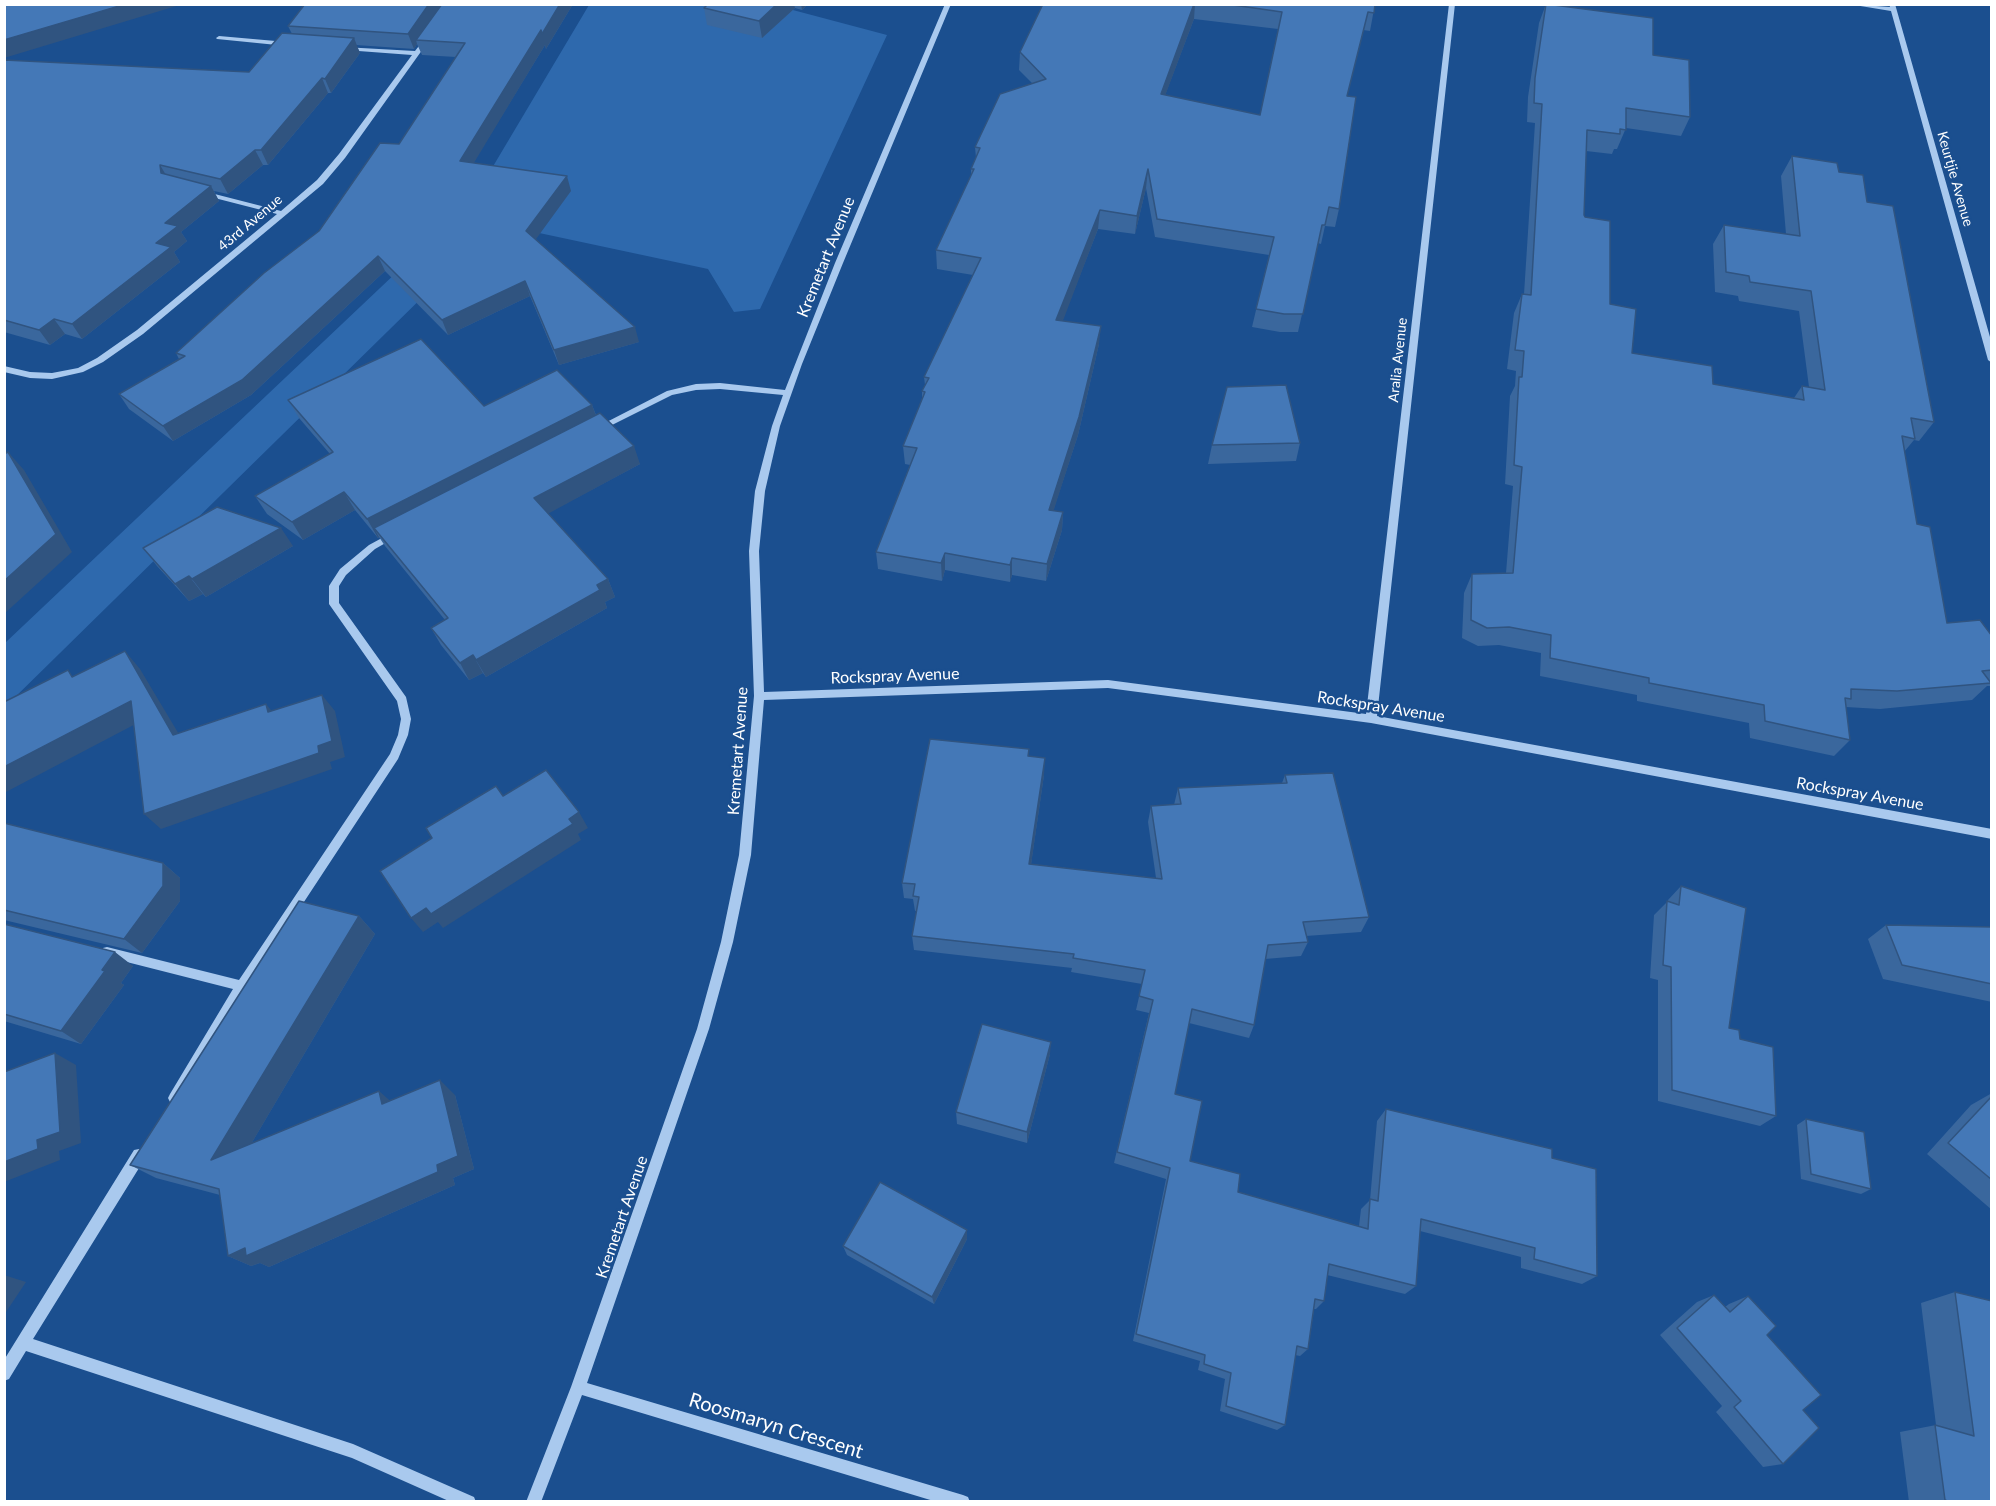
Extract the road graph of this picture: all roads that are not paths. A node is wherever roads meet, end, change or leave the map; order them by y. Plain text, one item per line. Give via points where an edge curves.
1 (948, 4) edge
2 (1452, 4) edge
3 (1851, 4) edge
4 (1893, 7) edge
5 (434, 29) edge
6 (219, 38) dead end
7 (300, 45) edge
8 (335, 47) edge
9 (417, 53) junction
10 (195, 190) edge
11 (282, 213) junction
12 (1992, 360) edge
13 (4, 369) edge
14 (788, 393) junction
15 (591, 432) edge
16 (405, 529) edge
17 (759, 696) junction
18 (1371, 719) junction
19 (1992, 834) edge
20 (95, 949) edge
21 (242, 986) junction
22 (167, 1108) edge
23 (142, 1149) edge
24 (24, 1343) junction
25 (4, 1374) edge
26 (578, 1387) junction
27 (469, 1502) edge
28 (533, 1502) edge
29 (963, 1502) edge

1 - 14 street, Kremetart Avenue
2 - 18 street, Aralia Avenue
3 - 4 street
4 - 12 street, Keurtjie Avenue
5 - 9 street, 43rd Avenue
6 - 7 street
8 - 9 street
9 - 11 street, 43rd Avenue via 342,156 320,182
10 - 11 street
11 - 13 street, 43rd Avenue via 140,332 100,360 80,370 52,376
14 - 15 street via 696,387 670,393
14 - 17 street, Kremetart Avenue via 760,491 754,551
16 - 21 street via 372,547 343,572 334,586 334,604 402,700 406,719 403,735 394,756
17 - 18 street, Rockspray Avenue via 1108,684
17 - 26 street, Kremetart Avenue via 745,855 727,942 703,1029
18 - 19 street, Rockspray Avenue
20 - 21 street
21 - 22 street
23 - 24 street
24 - 25 street
24 - 27 street via 353,1451
26 - 28 street, Kremetart Avenue
26 - 29 street, Roosmaryn Crescent

